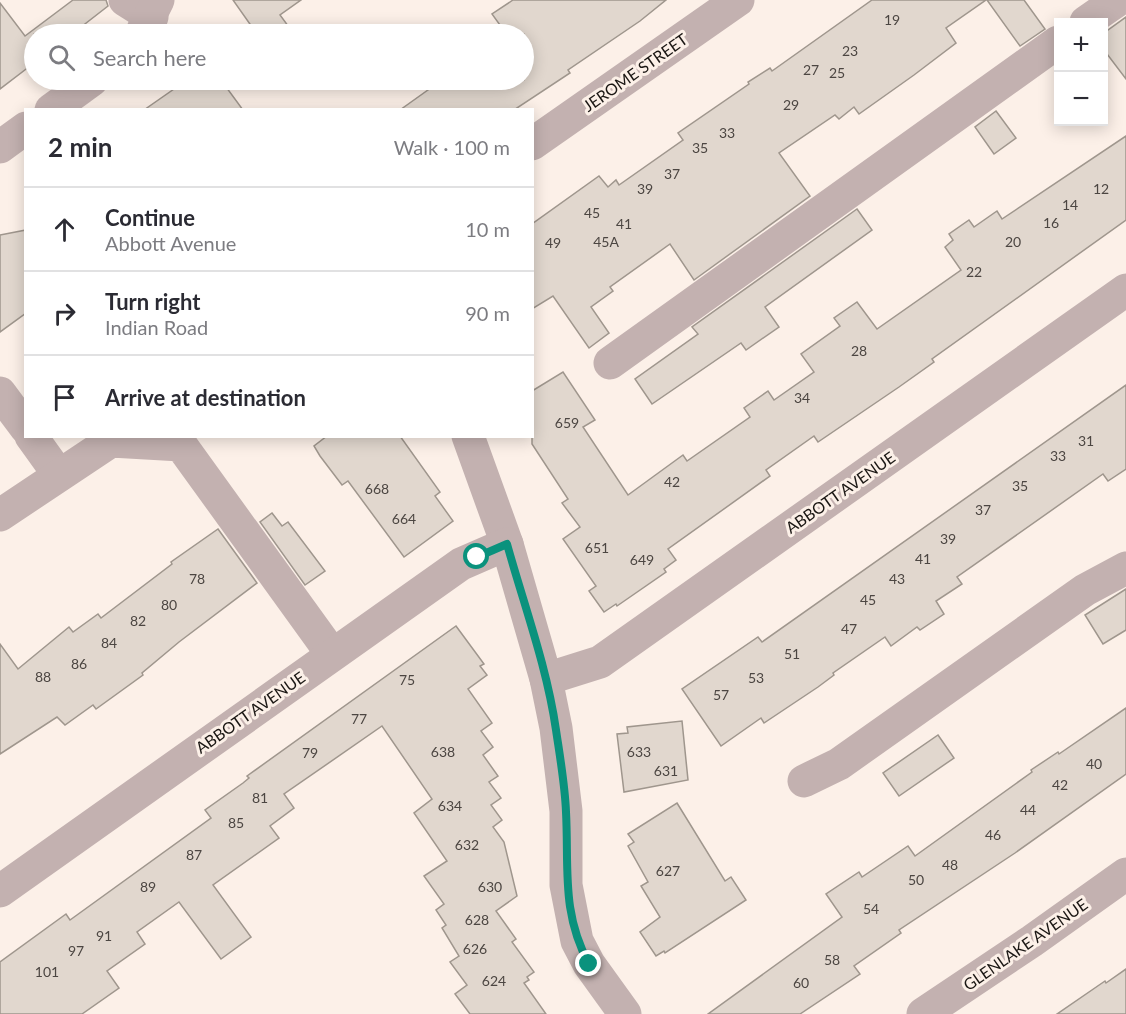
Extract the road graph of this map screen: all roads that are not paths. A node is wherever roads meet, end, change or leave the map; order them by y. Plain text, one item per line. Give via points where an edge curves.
1 (738, 0) edge
2 (1118, 0) edge
3 (1092, 18) edge
4 (1054, 46) edge
5 (78, 90) edge
6 (54, 108) edge
7 (534, 143) edge
8 (1126, 290) edge
9 (610, 363) dead end
10 (0, 393) edge
11 (24, 425) edge
12 (33, 438) edge
13 (469, 438) edge
14 (59, 475) junction
15 (0, 515) edge
16 (507, 544) junction
17 (1126, 568) edge
18 (332, 654) junction
19 (546, 679) junction
20 (804, 781) dead end
21 (1126, 874) edge
22 (0, 891) edge
23 (625, 1014) edge
24 (923, 1014) edge

1 - 7 street, JEROME STREET
2 - 3 street
4 - 9 street
5 - 6 street
8 - 19 street, ABBOTT AVENUE via 600,662
10 - 11 street
12 - 14 street
13 - 16 street
14 - 15 street
14 - 18 street via 111,441 181,445
16 - 18 street, ABBOTT AVENUE via 461,564
16 - 19 street
17 - 20 street via 1085,590 839,764
18 - 22 street, ABBOTT AVENUE
19 - 23 street via 566,811 566,885 571,917 589,964
21 - 24 street, GLENLAKE AVENUE

